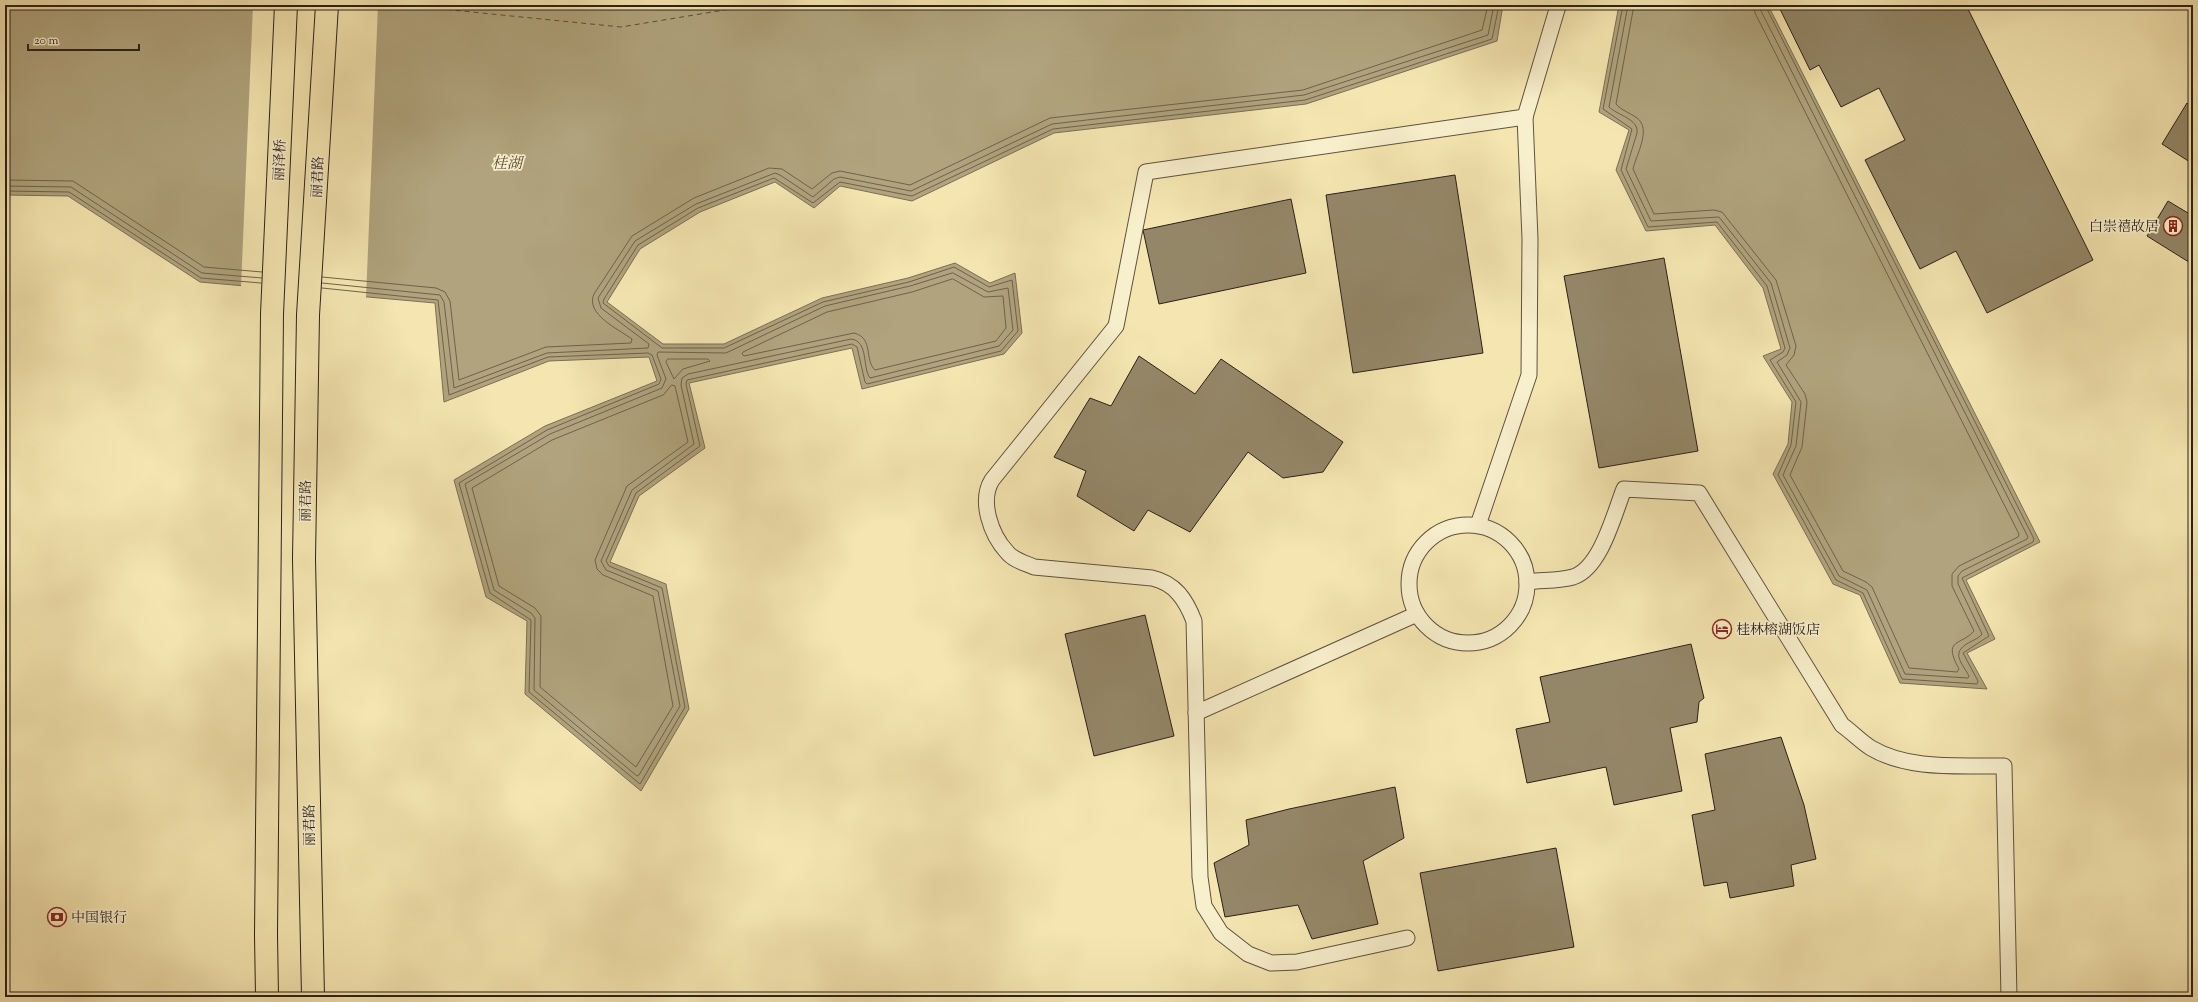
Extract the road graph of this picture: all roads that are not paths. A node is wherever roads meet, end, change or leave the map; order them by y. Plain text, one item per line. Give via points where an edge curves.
1 (286, 5) edge
2 (327, 5) edge
3 (1558, 6) dead end
4 (1525, 117) junction
5 (1478, 526) junction
6 (1527, 582) junction
7 (1417, 614) junction
8 (1196, 713) junction
9 (1407, 938) dead end
10 (267, 997) edge
11 (313, 997) edge
12 (2009, 997) edge

1 - 10 main road, 丽泽桥 via 272,314
2 - 11 main road, 丽君路 via 308,315 304,559
3 - 4 lane
4 - 5 lane via 1530,240 1529,375
4 - 8 lane via 1146,172 1116,326 992,480 987,504 992,528 998,540 1007,553 1020,562 1034,567 1152,578 1162,580 1175,589 1183,598 1194,621
5 - 6 lane via 1497,532 1513,544 1523,562
5 - 7 lane via 1458,525 1440,531 1425,543 1414,559 1409,577 1410,596
6 - 7 lane via 1525,602 1516,620 1501,634 1483,641 1464,644 1445,639 1429,629
6 - 12 lane via 1573,577 1586,570 1595,560 1624,489 1699,493 1842,725 1870,748 1893,758 1920,763 2004,766
7 - 8 lane
8 - 9 lane via 1200,877 1204,906 1222,932 1248,954 1271,963 1297,962

